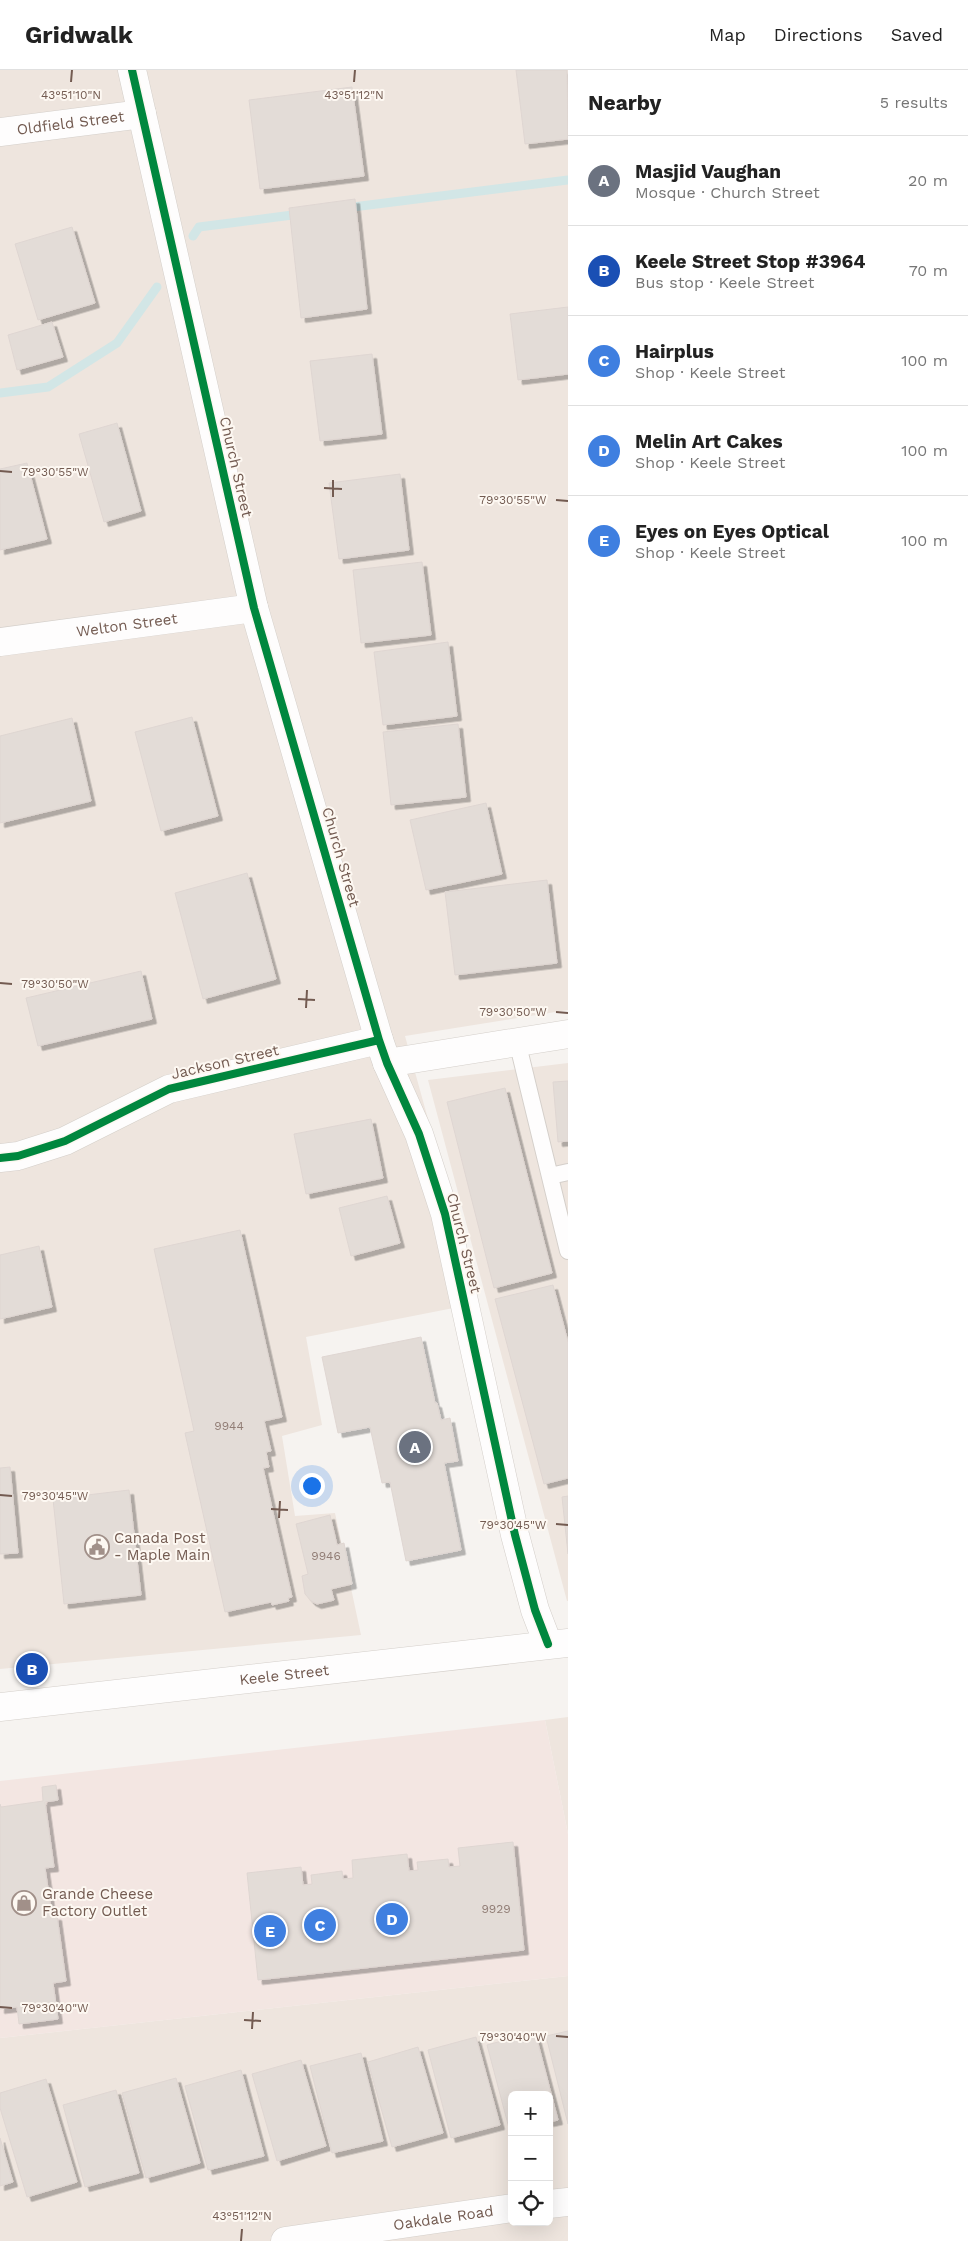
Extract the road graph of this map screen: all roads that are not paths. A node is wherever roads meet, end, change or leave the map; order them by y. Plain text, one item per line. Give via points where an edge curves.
1 (132, 70) edge
2 (142, 114) junction
3 (0, 132) edge
4 (254, 608) junction
5 (0, 642) edge
6 (568, 1034) edge
7 (517, 1041) junction
8 (383, 1051) junction
9 (0, 1158) edge
10 (568, 1172) edge
11 (550, 1176) junction
12 (568, 1251) edge
13 (558, 1643) edge
14 (0, 1707) edge
15 (568, 2202) edge
16 (553, 2204) edge
17 (508, 2209) edge
18 (356, 2236) edge
19 (285, 2241) edge

1 - 2 street, Church Street
2 - 3 street, Oldfield Street
2 - 4 street, Church Street
4 - 5 street, Welton Street
4 - 8 street, Church Street
6 - 7 street, Jackson Street
7 - 8 street, Jackson Street
7 - 11 lane
8 - 9 street, Jackson Street via 169,1089 65,1141 18,1156
8 - 13 street, Church Street via 419,1134 445,1214 515,1535 536,1610
10 - 11 lane
11 - 12 lane
13 - 14 street, Keele Street
15 - 16 street
17 - 18 street, Oakdale Road
18 - 19 street, Oakdale Road

